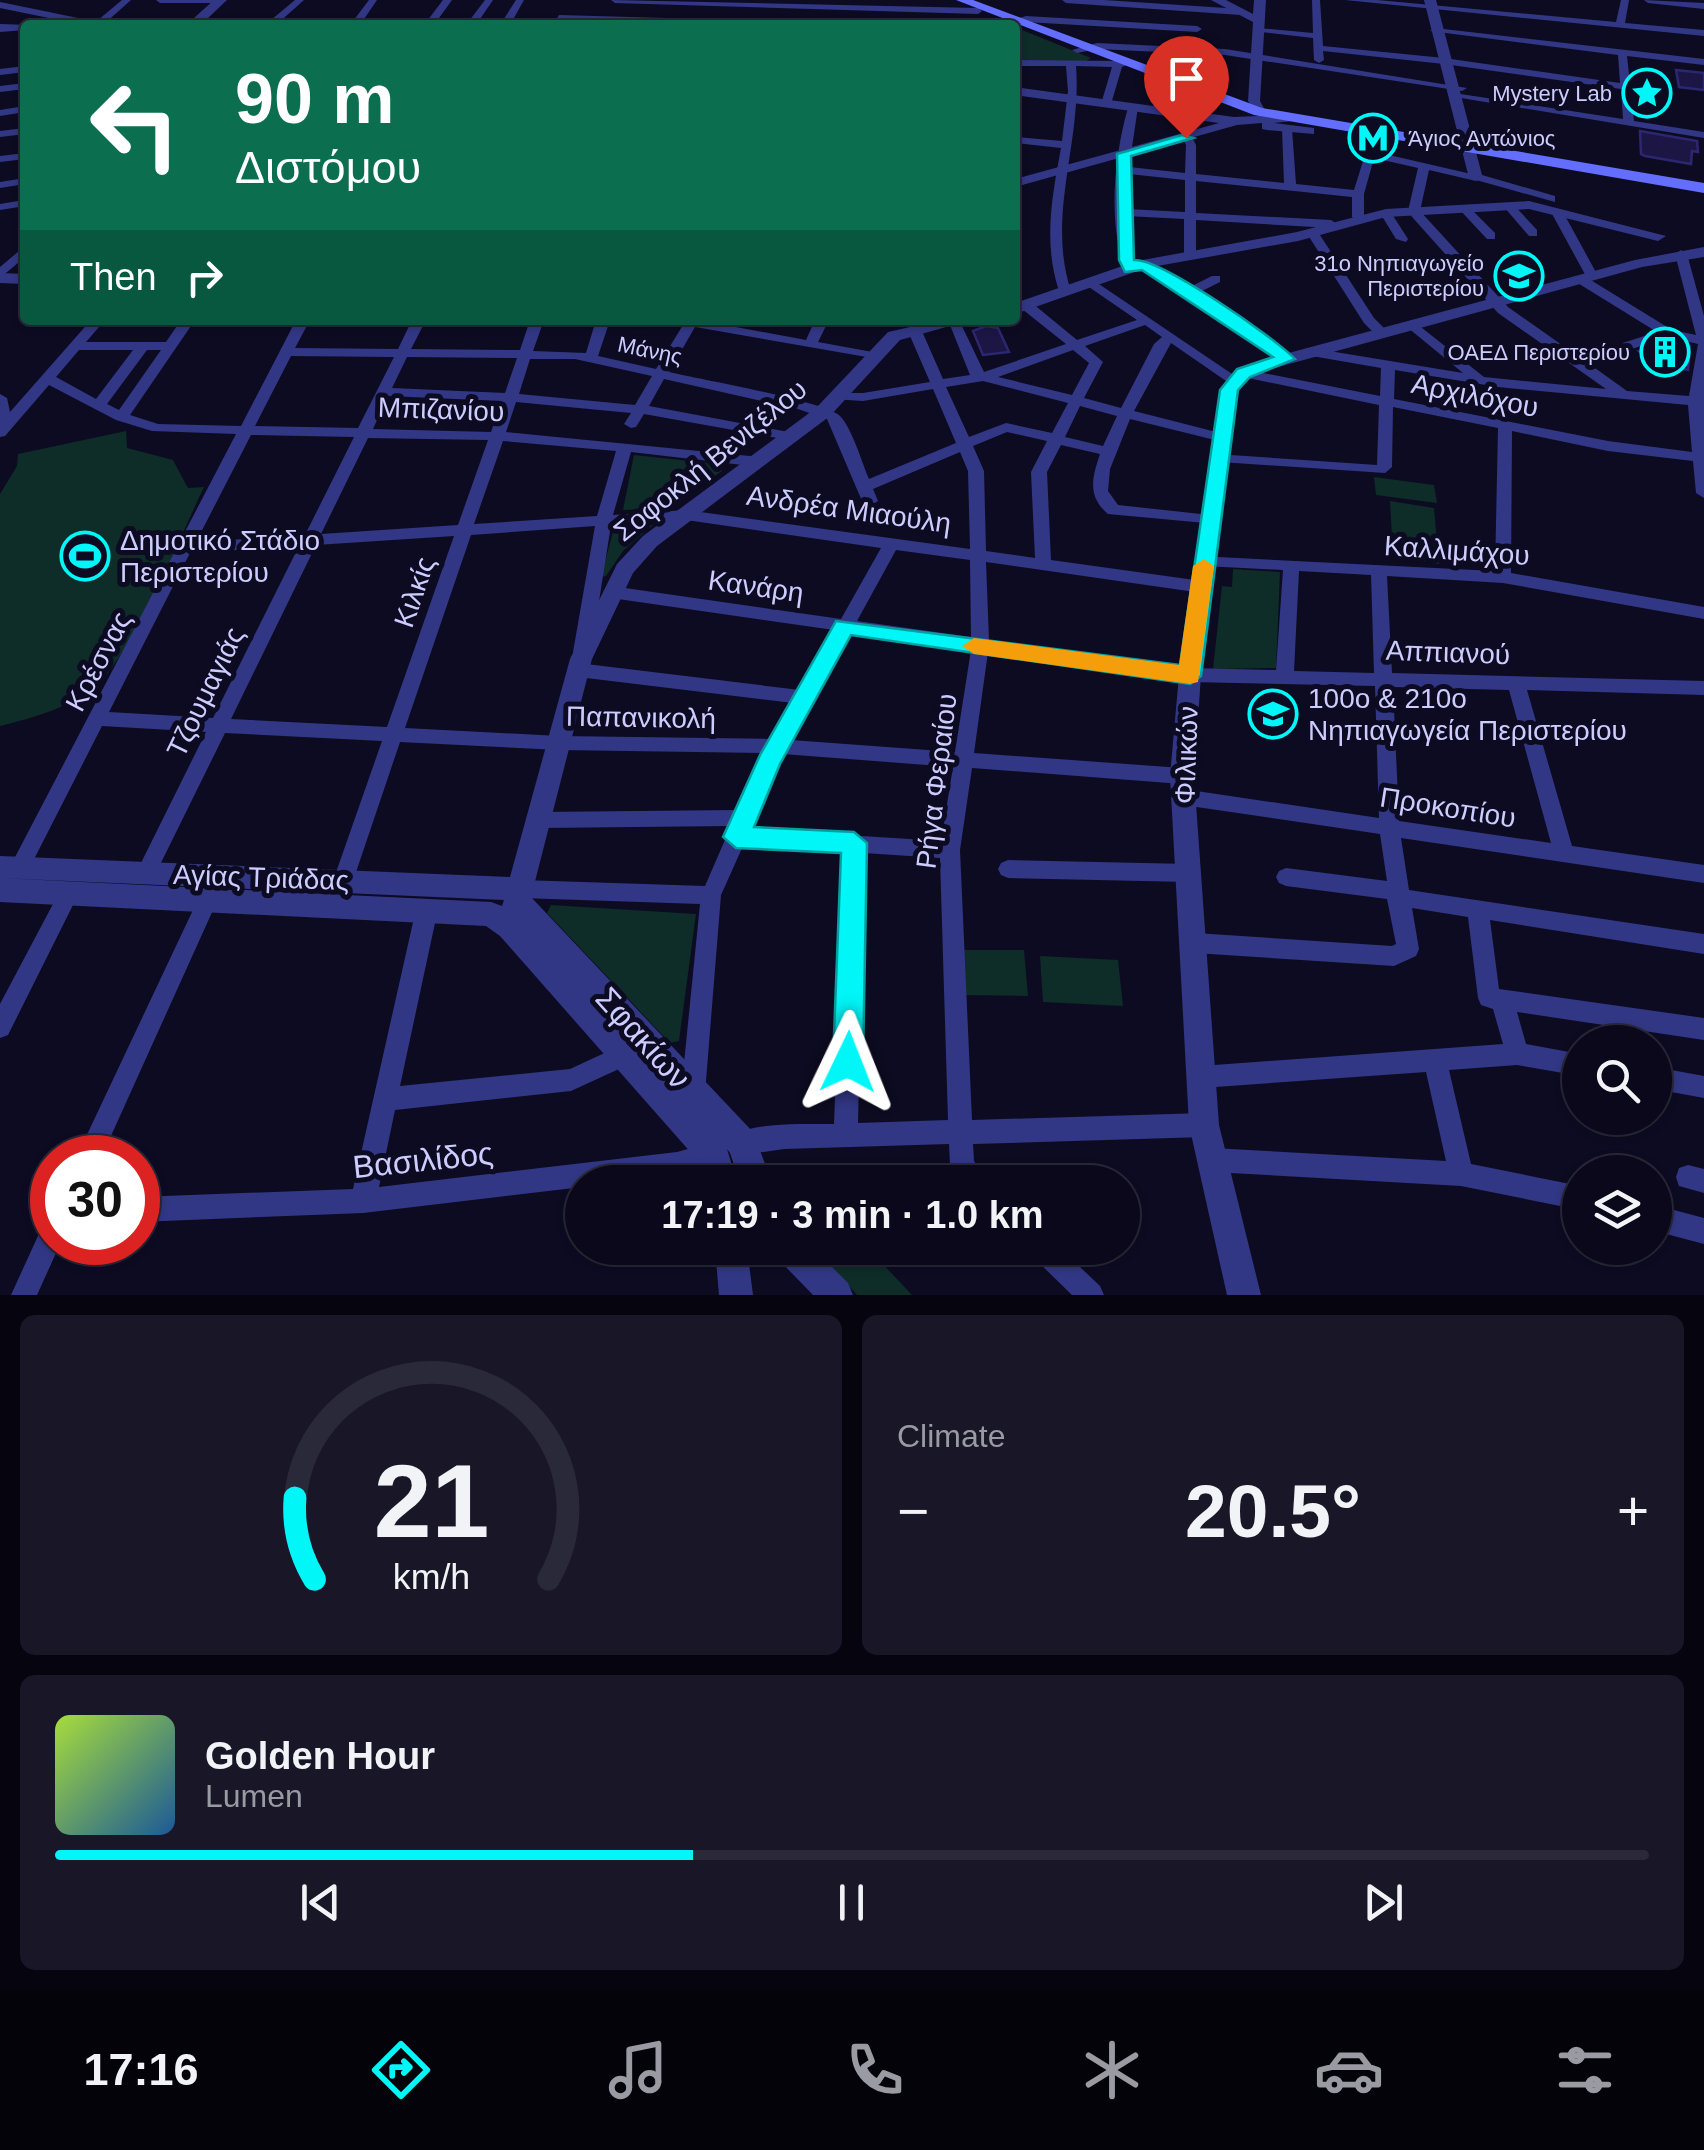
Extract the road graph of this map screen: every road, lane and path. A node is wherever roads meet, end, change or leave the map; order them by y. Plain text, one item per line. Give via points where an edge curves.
1 (127, 0) edge
2 (160, 0) edge
3 (221, 0) edge
4 (300, 0) edge
5 (448, 0) edge
6 (490, 0) edge
7 (615, 0) edge
8 (636, 0) edge
9 (906, 0) edge
10 (950, 0) edge
11 (962, 0) edge
12 (1066, 0) edge
13 (1217, 0) edge
14 (1260, 0) edge
15 (1316, 0) edge
16 (1349, 0) edge
17 (1481, 0) edge
18 (1625, 0) edge
19 (1648, 0) edge
20 (695, 1) edge
21 (1377, 1) edge
22 (772, 2) edge
23 (1704, 2) edge
24 (839, 3) edge
25 (1434, 4) edge
26 (6, 5) edge
27 (896, 8) junction
28 (979, 10) edge
29 (1199, 10) junction
30 (1241, 12) junction
31 (1566, 15) junction
32 (560, 17) edge
33 (74, 20) edge
34 (98, 20) edge
35 (199, 20) edge
36 (276, 20) edge
37 (433, 20) edge
38 (475, 20) edge
39 (599, 20) edge
40 (895, 20) edge
41 (1004, 20) edge
42 (1064, 21) junction
43 (1020, 23) edge
44 (1258, 26) junction
45 (1620, 26) junction
46 (1020, 27) edge
47 (1197, 29) junction
48 (1440, 32) junction
49 (1704, 33) edge
50 (1318, 42) junction
51 (1557, 45) junction
52 (1199, 52) junction
53 (1622, 52) junction
54 (1077, 54) junction
55 (1256, 58) junction
56 (1020, 61) edge
57 (1449, 61) junction
58 (1704, 62) edge
59 (1121, 65) junction
60 (1320, 66) junction
61 (1554, 77) junction
62 (1169, 84) junction
63 (1626, 87) junction
64 (1020, 92) edge
65 (1458, 92) junction
66 (1076, 99) junction
67 (1106, 104) junction
68 (1132, 107) junction
69 (1156, 110) junction
70 (1259, 111) junction
71 (1228, 117) junction
72 (1629, 123) junction
73 (1287, 124) junction
74 (1309, 131) junction
75 (1704, 135) edge
76 (1186, 138) junction
77 (1020, 140) edge
78 (1067, 144) junction
79 (1373, 148) junction
80 (1124, 154) junction
81 (1478, 155) junction
82 (1424, 166) junction
83 (1064, 170) junction
84 (1123, 170) junction
85 (1190, 176) junction
86 (1484, 180) junction
87 (1020, 182) edge
88 (1290, 186) junction
89 (1704, 188) edge
90 (1358, 194) junction
91 (1704, 196) edge
92 (1526, 198) junction
93 (1508, 206) junction
94 (1463, 208) junction
95 (1414, 210) junction
96 (1124, 212) junction
97 (1557, 212) junction
98 (1386, 213) junction
99 (1188, 215) junction
100 (1358, 218) junction
101 (1331, 224) junction
102 (1312, 232) junction
103 (1533, 233) dead end
104 (1491, 236) dead end
105 (1658, 236) junction
106 (1402, 239) dead end
107 (1704, 252) edge
108 (1190, 254) junction
109 (1681, 254) junction
110 (20, 255) edge
111 (1137, 266) junction
112 (0, 276) edge
113 (1586, 278) junction
114 (1216, 279) dead end
115 (1090, 282) junction
116 (1065, 291) junction
117 (1190, 292) junction
118 (1494, 303) junction
119 (1021, 308) edge
120 (1145, 320) junction
121 (1703, 323) edge
122 (1412, 324) junction
123 (94, 325) edge
124 (185, 325) edge
125 (300, 325) edge
126 (417, 325) edge
127 (534, 325) edge
128 (601, 325) edge
129 (682, 325) edge
130 (820, 325) edge
131 (959, 325) edge
132 (750, 326) edge
133 (905, 327) edge
134 (1381, 332) junction
135 (1668, 333) junction
136 (1170, 337) junction
137 (1704, 342) edge
138 (810, 344) junction
139 (1077, 344) junction
140 (76, 346) junction
141 (143, 346) junction
142 (170, 346) junction
143 (286, 352) junction
144 (1311, 352) junction
145 (403, 353) junction
146 (525, 353) junction
147 (873, 356) junction
148 (591, 358) junction
149 (1286, 359) junction
150 (1579, 362) junction
151 (1704, 365) edge
152 (1388, 366) junction
153 (661, 372) junction
154 (1239, 376) junction
155 (983, 378) junction
156 (48, 380) junction
157 (1480, 380) junction
158 (941, 386) junction
159 (383, 392) junction
160 (1624, 395) junction
161 (837, 396) junction
162 (510, 397) junction
163 (0, 398) edge
164 (1076, 402) junction
165 (1384, 402) junction
166 (1699, 402) edge
167 (99, 405) junction
168 (823, 412) junction
169 (1128, 414) junction
170 (120, 417) junction
171 (635, 418) junction
172 (1505, 426) junction
173 (2, 427) edge
174 (245, 429) junction
175 (363, 432) junction
176 (497, 436) junction
177 (794, 436) junction
178 (1056, 438) junction
179 (964, 444) junction
180 (625, 448) junction
181 (1221, 448) junction
182 (1110, 452) junction
183 (1699, 457) junction
184 (760, 462) junction
185 (1704, 493) edge
186 (686, 515) junction
187 (604, 520) junction
188 (1210, 520) junction
189 (464, 530) junction
190 (309, 541) junction
191 (891, 544) junction
192 (188, 548) junction
193 (979, 554) junction
194 (1043, 565) junction
195 (1291, 566) junction
196 (1379, 571) junction
197 (1203, 574) junction
198 (1502, 577) junction
199 (611, 592) junction
200 (1704, 614) edge
201 (844, 626) junction
202 (980, 647) junction
203 (579, 664) junction
204 (1190, 676) junction
205 (1285, 676) junction
206 (1383, 677) junction
207 (1516, 682) junction
208 (1704, 688) edge
209 (804, 697) junction
210 (99, 718) junction
211 (220, 723) junction
212 (394, 733) junction
213 (559, 743) junction
214 (778, 746) junction
215 (963, 761) junction
216 (1182, 786) junction
217 (539, 820) junction
218 (1390, 826) junction
219 (740, 827) junction
220 (854, 843) junction
221 (950, 850) junction
222 (1564, 853) junction
223 (10, 867) edge
224 (1008, 869) dead end
225 (146, 872) junction
226 (1188, 873) junction
227 (1704, 874) edge
228 (1286, 877) dead end
229 (343, 881) junction
230 (0, 890) edge
231 (69, 893) junction
232 (1397, 894) junction
233 (711, 895) junction
234 (208, 899) junction
235 (516, 905) junction
236 (427, 909) junction
237 (1478, 911) junction
238 (1195, 943) junction
239 (1704, 944) edge
240 (10, 989) edge
241 (1502, 1000) junction
242 (0, 1026) edge
243 (1704, 1029) edge
244 (1517, 1054) junction
245 (624, 1055) junction
246 (1435, 1060) junction
247 (1562, 1062) edge
248 (1201, 1077) junction
249 (1672, 1081) edge
250 (1704, 1087) edge
251 (693, 1093) junction
252 (385, 1099) junction
253 (1204, 1125) junction
254 (960, 1132) junction
255 (99, 1135) edge
256 (846, 1135) junction
257 (725, 1160) edge
258 (1212, 1160) junction
259 (962, 1165) edge
260 (1461, 1174) junction
261 (1562, 1194) edge
262 (363, 1201) junction
263 (160, 1209) edge
264 (1672, 1223) edge
265 (1704, 1231) edge
266 (38, 1265) edge
267 (733, 1265) edge
268 (807, 1265) edge
269 (1060, 1265) edge
270 (24, 1295) edge
271 (736, 1295) edge
272 (836, 1295) edge
273 (1091, 1295) edge
274 (1244, 1295) edge

1 - 34 street
2 - 3 street
3 - 35 street
4 - 36 street
5 - 37 street
6 - 38 street
7 - 8 street
8 - 20 street
9 - 27 street
10 - 28 main road
11 - 28 main road
12 - 29 street
12 - 42 street
13 - 30 street
14 - 44 street
15 - 50 street
16 - 21 street
17 - 31 street
18 - 45 street
19 - 23 street
20 - 22 street
21 - 25 street
22 - 24 street
24 - 27 street
25 - 31 street
25 - 48 street
26 - 33 street
27 - 28 street
27 - 40 street
28 - 41 main road
29 - 30 street
29 - 47 street
30 - 44 street
31 - 45 street
32 - 39 street
42 - 43 street
42 - 47 street
44 - 50 street
44 - 55 street
45 - 49 street
46 - 54 main road
47 - 52 street
48 - 51 street
48 - 57 street
50 - 57 street
50 - 60 street
51 - 53 street
51 - 61 street
52 - 54 street
52 - 55 street
53 - 58 street
53 - 63 street
54 - 56 street
54 - 59 main road
54 - 66 street
55 - 60 street
55 - 70 street
57 - 61 street
57 - 65 street
59 - 62 main road
59 - 67 street
60 - 65 street
61 - 63 street
62 - 69 street
62 - 71 main road
63 - 72 street
64 - 66 street
65 - 72 street
65 - 81 street
66 - 67 street
66 - 78 street
67 - 68 street
68 - 69 street
68 - 80 street
69 - 71 street
70 - 71 main road
70 - 73 main road
70 - 74 main road
71 - 73 street
71 - 76 street
72 - 75 street
73 - 74 street
73 - 81 main road
73 - 88 street
74 - 79 main road
76 - 80 street
76 - 85 street
77 - 78 street
78 - 83 street
79 - 81 main road
79 - 82 street
79 - 90 street
80 - 83 street
80 - 84 street
81 - 86 street
81 - 89 main road
81 - 91 main road
82 - 86 street
82 - 95 street
83 - 87 street
83 - 116 street via 1055,236
84 - 85 street
84 - 96 street
85 - 88 street
85 - 99 street
86 - 92 street
88 - 90 street
90 - 100 street
92 - 93 street
92 - 97 street
92 - 105 street
93 - 94 street
93 - 103 street
94 - 95 street
94 - 104 street
95 - 98 street
95 - 118 street
96 - 99 street
96 - 111 street
97 - 105 street
97 - 113 street
98 - 100 street
98 - 106 street
99 - 101 street
99 - 108 street
100 - 101 street
101 - 102 street
102 - 108 street
102 - 134 street
105 - 109 street
107 - 109 street
108 - 111 street
109 - 113 street
109 - 121 street
110 - 112 street
111 - 115 street
111 - 117 street
113 - 118 street
113 - 135 street
114 - 117 street
115 - 116 street
115 - 120 street
116 - 119 street
117 - 149 street
118 - 122 street
118 - 150 street
119 - 139 street
120 - 136 street
120 - 139 street
121 - 137 street
122 - 134 street
122 - 157 street
123 - 140 street
124 - 142 street
125 - 143 street, Κρέσνας
126 - 145 street, Τζουμαγιάς
127 - 146 street, Κιλκίς
128 - 148 street
129 - 153 street
130 - 138 street
131 - 155 street
132 - 138 street
133 - 147 street, Σοφοκλή Βενιζέλου
133 - 158 street, Ρήγα Φεραίου
134 - 144 street
135 - 137 street
135 - 150 street
136 - 154 street
136 - 169 street
137 - 151 street
138 - 147 street
139 - 155 street
139 - 164 street via 1096,362
140 - 141 street
140 - 156 street
141 - 142 street
141 - 167 street
142 - 170 street
143 - 145 street, Μάνης
143 - 174 street, Κρέσνας
144 - 149 street
144 - 152 street
145 - 146 street, Μάνης
145 - 159 street, Τζουμαγιάς
146 - 148 street, Μάνης
146 - 162 street, Κιλκίς
147 - 161 street, Σοφοκλή Βενιζέλου
148 - 153 street, Μάνης
149 - 154 street
150 - 160 street
151 - 166 street
152 - 157 street
152 - 165 street
153 - 168 street, Μάνης
153 - 171 street
154 - 165 street, Αρχιλόχου
154 - 181 street, Φιλικών via 1229,390
155 - 158 street
155 - 164 street
156 - 167 street, Μπιζανίου
156 - 173 street
157 - 160 street
158 - 161 street
158 - 179 street, Ρήγα Φεραίου
159 - 162 street
159 - 175 street, Τζουμαγιάς
160 - 166 street
161 - 168 street, Σοφοκλή Βενιζέλου
162 - 171 street
162 - 176 street, Κιλκίς
163 - 173 street
164 - 169 street
164 - 178 street
165 - 172 street, Αρχιλόχου
165 - 181 street via 1380,470
166 - 183 street
167 - 170 street, Μπιζανίου
168 - 177 street, Σοφοκλή Βενιζέλου
168 - 179 street via 838,424 867,494
169 - 181 street
169 - 182 street
170 - 174 street, Μπιζανίου via 158,428
171 - 177 street via 738,423
172 - 183 street, Αρχιλόχου
172 - 198 street
174 - 175 street, Μπιζανίου
174 - 192 street, Κρέσνας
175 - 176 street, Μπιζανίου
175 - 190 street, Τζουμαγιάς
176 - 180 street, Μπιζανίου
176 - 189 street, Κιλκίς
177 - 184 street, Σοφοκλή Βενιζέλου
178 - 179 street via 1006,427
178 - 182 street
178 - 194 street via 1039,472
179 - 193 street, Ρήγα Φεραίου via 976,471
180 - 184 street, Μπιζανίου
180 - 187 street
181 - 188 street, Φιλικών
182 - 188 street via 1100,483 1108,506
183 - 185 street
184 - 186 street, Σοφοκλή Βενιζέλου
186 - 187 street, Ανδρέα Μιαούλη
186 - 191 street, Ανδρέα Μιαούλη
186 - 199 street, Σοφοκλή Βενιζέλου via 638,552
187 - 189 street, Ανδρέα Μιαούλη
187 - 203 street
188 - 197 street, Φιλικών
189 - 190 street, Ανδρέα Μιαούλη
189 - 212 street, Κιλκίς
190 - 192 street, Ανδρέα Μιαούλη
190 - 211 street, Τζουμαγιάς
191 - 193 street, Ανδρέα Μιαούλη
191 - 201 street
192 - 210 street, Κρέσνας
193 - 194 street, Ανδρέα Μιαούλη
193 - 202 street, Ρήγα Φεραίου
194 - 197 street, Ανδρέα Μιαούλη
195 - 196 street, Καλλιμάχου
195 - 197 street, Καλλιμάχου
195 - 205 street
196 - 198 street, Καλλιμάχου
196 - 206 street
197 - 204 street, Φιλικών
198 - 200 street, Καλλιμάχου
199 - 201 street, Κανάρη
199 - 203 street, Σοφοκλή Βενιζέλου
201 - 202 street, Κανάρη
201 - 209 street
202 - 204 street, Κανάρη
202 - 215 street, Ρήγα Φεραίου
203 - 209 street
203 - 213 street, Σοφοκλή Βενιζέλου
204 - 205 street, Αππιανού
204 - 216 street, Φιλικών
205 - 206 street, Αππιανού
206 - 207 street, Αππιανού
206 - 218 street
207 - 208 street, Αππιανού
207 - 222 street
209 - 214 street
210 - 211 street, Παπανικολή
210 - 223 street, Κρέσνας
211 - 212 street, Παπανικολή
211 - 225 street, Τζουμαγιάς
212 - 213 street, Παπανικολή
212 - 229 street, Κιλκίς
213 - 214 street, Παπανικολή
213 - 217 street, Σοφοκλή Βενιζέλου
214 - 215 street, Παπανικολή
214 - 219 street
215 - 216 street, Παπανικολή
215 - 221 street, Ρήγα Φεραίου
216 - 218 street, Προκοπίου
216 - 226 street, Φιλικών
217 - 219 street
217 - 235 street, Σοφοκλή Βενιζέλου
218 - 222 street, Προκοπίου
218 - 232 street
219 - 220 street
219 - 233 street
220 - 221 street
220 - 256 street
221 - 254 street, Ρήγα Φεραίου
222 - 227 street, Προκοπίου
223 - 225 street, Αγίας Τριάδας
224 - 226 street
225 - 229 street, Αγίας Τριάδας
226 - 238 street, Φιλικών
228 - 232 street
229 - 235 street, Αγίας Τριάδας
230 - 231 street, Αγίας Τριάδας
231 - 234 street, Αγίας Τριάδας
231 - 240 street
232 - 237 street
232 - 238 street via 1405,954
233 - 235 street
233 - 251 street
234 - 236 street, Αγίας Τριάδας
234 - 255 street
235 - 236 street, Αγίας Τριάδας
235 - 245 street, Σφακίων
235 - 251 street, Σφακίων
236 - 252 street
237 - 239 street
237 - 241 street via 1489,998
238 - 248 street, Φιλικών
240 - 242 street
241 - 243 street
241 - 244 street
244 - 246 street
244 - 247 street
245 - 252 street via 571,1080
245 - 257 street, Σφακίων
246 - 248 street
246 - 260 street
248 - 253 street, Φιλικών
249 - 250 street
251 - 257 street, Σφακίων
252 - 262 street
253 - 254 street, Βασιλίδος
253 - 258 street, Φιλικών
254 - 256 street, Βασιλίδος
254 - 259 street, Ρήγα Φεραίου
256 - 257 street, Βασιλίδος
257 - 262 street, Βασιλίδος
258 - 260 street
258 - 274 street, Φιλικών
260 - 261 street
262 - 263 street, Βασιλίδος
264 - 265 street
266 - 270 street
267 - 271 street
268 - 272 street
269 - 273 street

